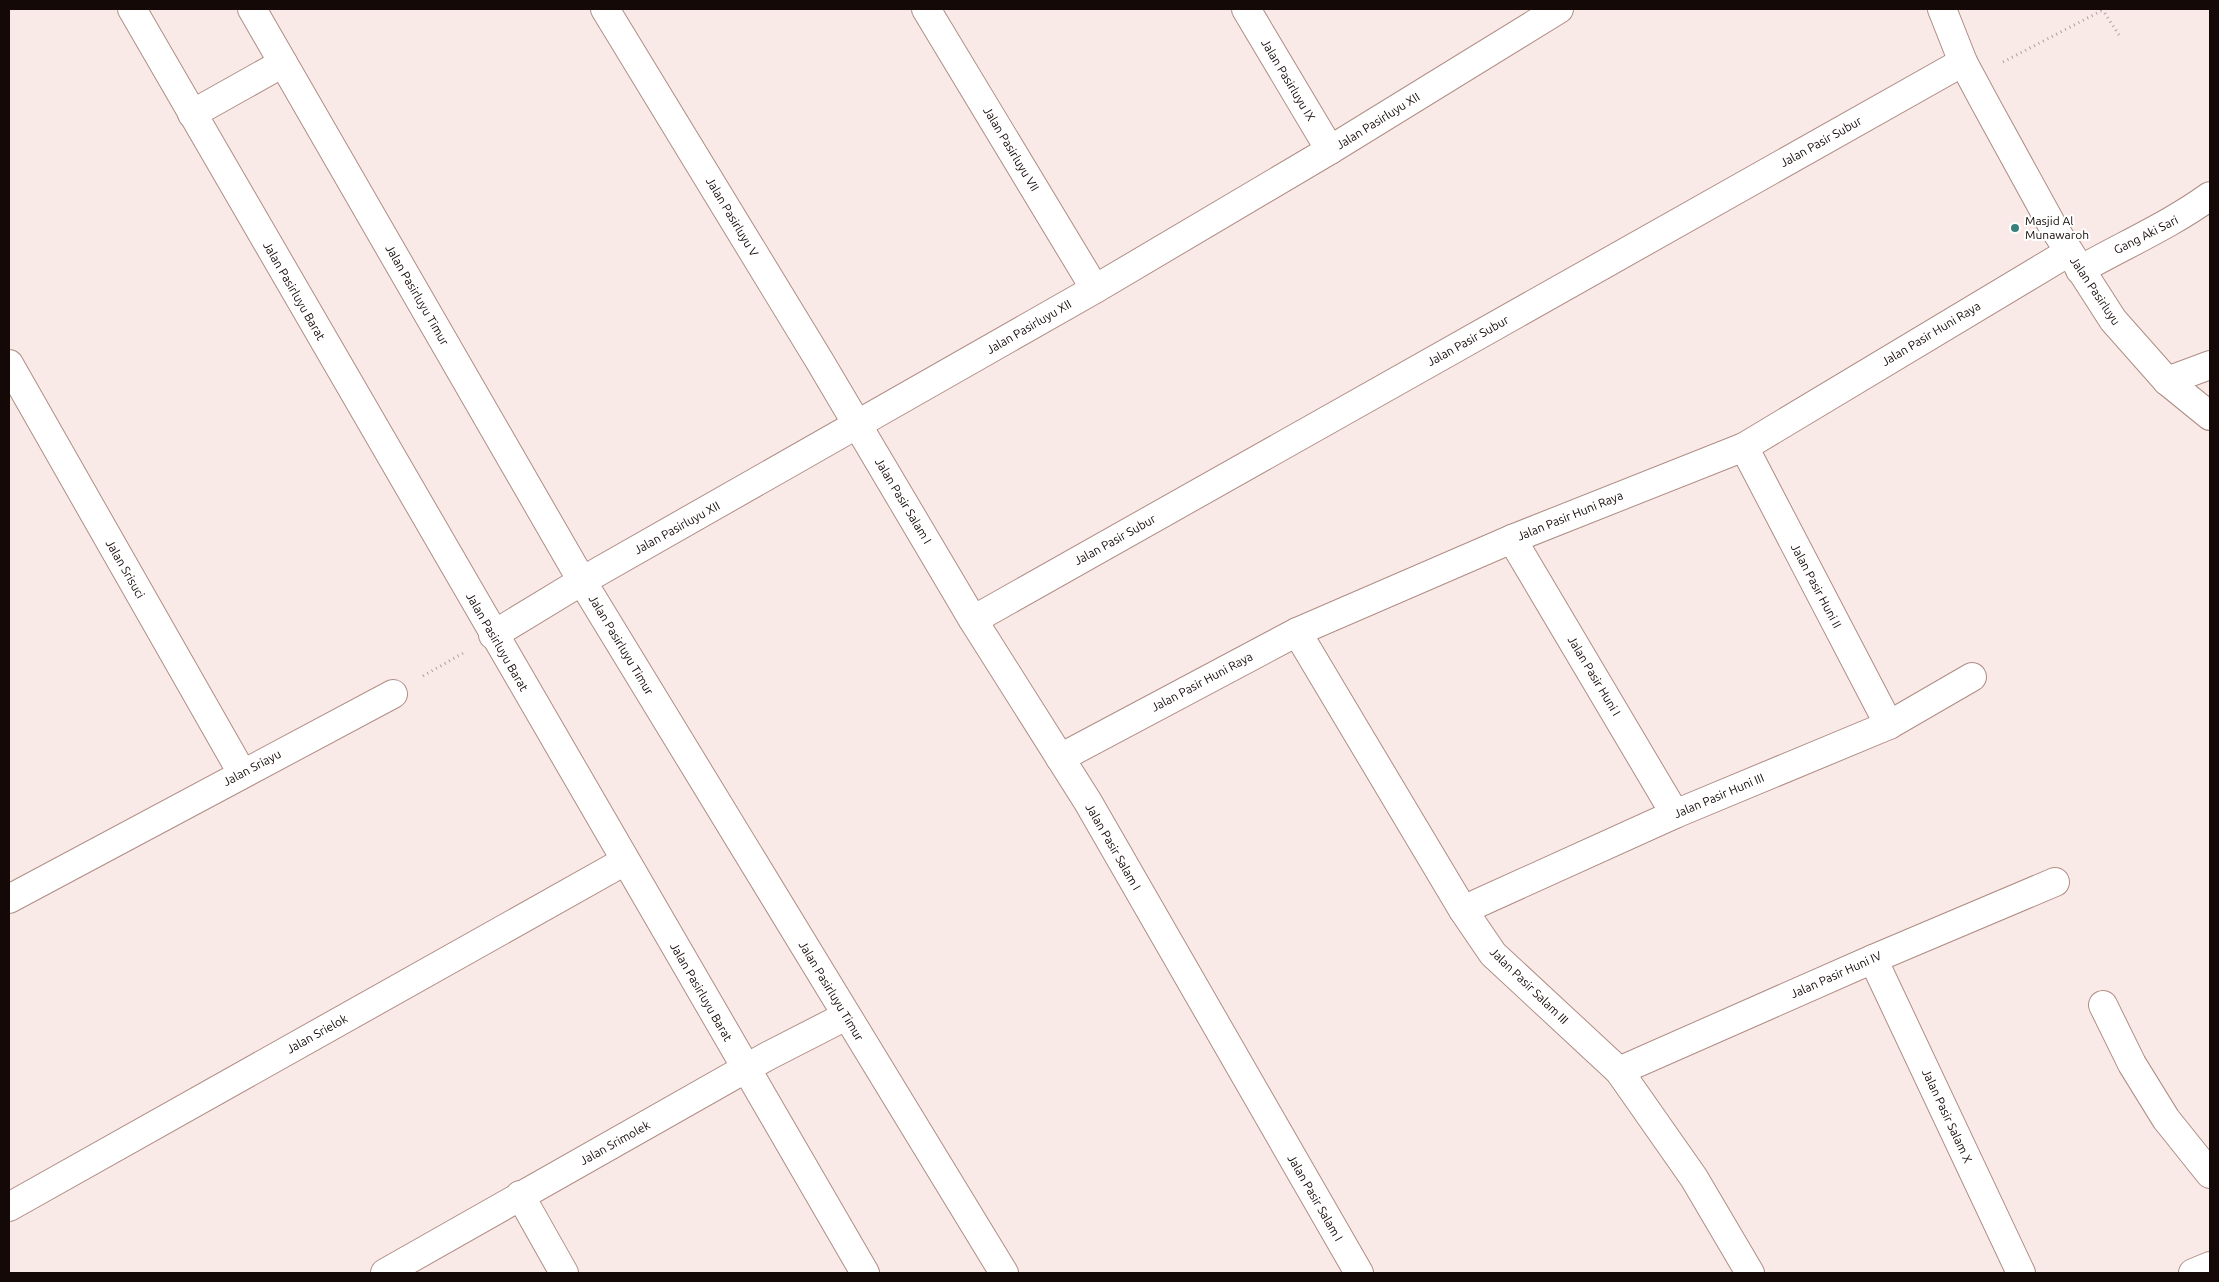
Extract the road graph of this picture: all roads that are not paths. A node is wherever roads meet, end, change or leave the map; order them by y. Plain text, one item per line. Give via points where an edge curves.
1 (132, 9) edge
2 (252, 9) edge
3 (605, 9) edge
4 (926, 9) edge
5 (1246, 9) edge
6 (1559, 9) edge
7 (1942, 9) edge
8 (1530, 16) edge
9 (283, 63) junction
10 (1967, 70) junction
11 (192, 114) junction
12 (1330, 150) junction
13 (2210, 196) edge
14 (2075, 261) junction
15 (1095, 289) junction
16 (9, 364) edge
17 (2210, 365) edge
18 (2167, 381) junction
19 (2210, 416) edge
20 (858, 426) junction
21 (1744, 447) junction
22 (1512, 539) junction
23 (582, 581) junction
24 (973, 620) junction
25 (1297, 632) junction
26 (493, 635) junction
27 (1972, 677) dead end
28 (393, 694) road end
29 (1889, 725) junction
30 (1060, 758) junction
31 (242, 773) junction
32 (1675, 814) junction
33 (624, 861) junction
34 (2055, 882) dead end
35 (9, 900) edge
36 (1462, 910) junction
37 (1873, 959) junction
38 (2103, 1005) dead end
39 (846, 1016) junction
40 (756, 1063) junction
41 (1619, 1071) junction
42 (2210, 1174) edge
43 (520, 1195) junction
44 (9, 1207) edge
45 (2210, 1266) edge
46 (385, 1273) edge
47 (564, 1273) edge
48 (865, 1273) edge
49 (1004, 1273) edge
50 (1359, 1273) edge
51 (1750, 1273) edge
52 (2021, 1273) edge
53 (2193, 1273) edge

1 - 11 street, Jalan Pasirluyu Barat
2 - 9 street, Jalan Pasirluyu Timur
3 - 20 street, Jalan Pasirluyu V
4 - 15 street, Jalan Pasirluyu VII
5 - 12 street, Jalan Pasirluyu IX
6 - 8 street, Jalan Pasirluyu XII
7 - 10 street, Jalan Pasirluyu
8 - 12 street, Jalan Pasirluyu XII
9 - 11 street
9 - 23 street, Jalan Pasirluyu Timur
10 - 14 street, Jalan Pasirluyu
10 - 24 street, Jalan Pasir Subur
11 - 26 street, Jalan Pasirluyu Barat
12 - 15 street, Jalan Pasirluyu XII
13 - 14 street, Gang Aki Sari via 2180,218 2132,241
14 - 18 street, Jalan Pasirluyu via 2113,320
14 - 21 street, Jalan Pasir Huni Raya
15 - 20 street, Jalan Pasirluyu XII
16 - 31 street, Jalan Srisuci
17 - 18 street
18 - 19 street, Jalan Pasirluyu
20 - 23 street, Jalan Pasirluyu XII
20 - 24 street, Jalan Pasir Salam I
21 - 22 street, Jalan Pasir Huni Raya
21 - 29 street, Jalan Pasir Huni II
22 - 25 street, Jalan Pasir Huni Raya
22 - 32 street, Jalan Pasir Huni I
23 - 26 street, Jalan Pasirluyu XII
23 - 39 street, Jalan Pasirluyu Timur
24 - 30 street, Jalan Pasir Salam I
25 - 30 street, Jalan Pasir Huni Raya
25 - 36 street, Jalan Pasir Salam III
26 - 33 street, Jalan Pasirluyu Barat
27 - 29 street, Jalan Pasir Huni III
28 - 31 street, Jalan Sriayu
29 - 32 street, Jalan Pasir Huni III
30 - 50 street, Jalan Pasir Salam I
31 - 35 street, Jalan Sriayu
32 - 36 street, Jalan Pasir Huni III
33 - 40 street, Jalan Pasirluyu Barat
33 - 44 street, Jalan Srielok
34 - 37 street, Jalan Pasir Huni IV
36 - 41 street, Jalan Pasir Salam III via 1493,954
37 - 41 street, Jalan Pasir Huni IV
37 - 52 street, Jalan Pasir Salam X
38 - 42 street via 2132,1064 2166,1119
39 - 40 street, Jalan Srimolek
39 - 49 street, Jalan Pasirluyu Timur
40 - 43 street, Jalan Srimolek
40 - 48 street, Jalan Pasirluyu Barat
41 - 51 street, Jalan Pasir Salam III via 1694,1178
43 - 46 street, Jalan Srimolek
43 - 47 street
45 - 53 street

